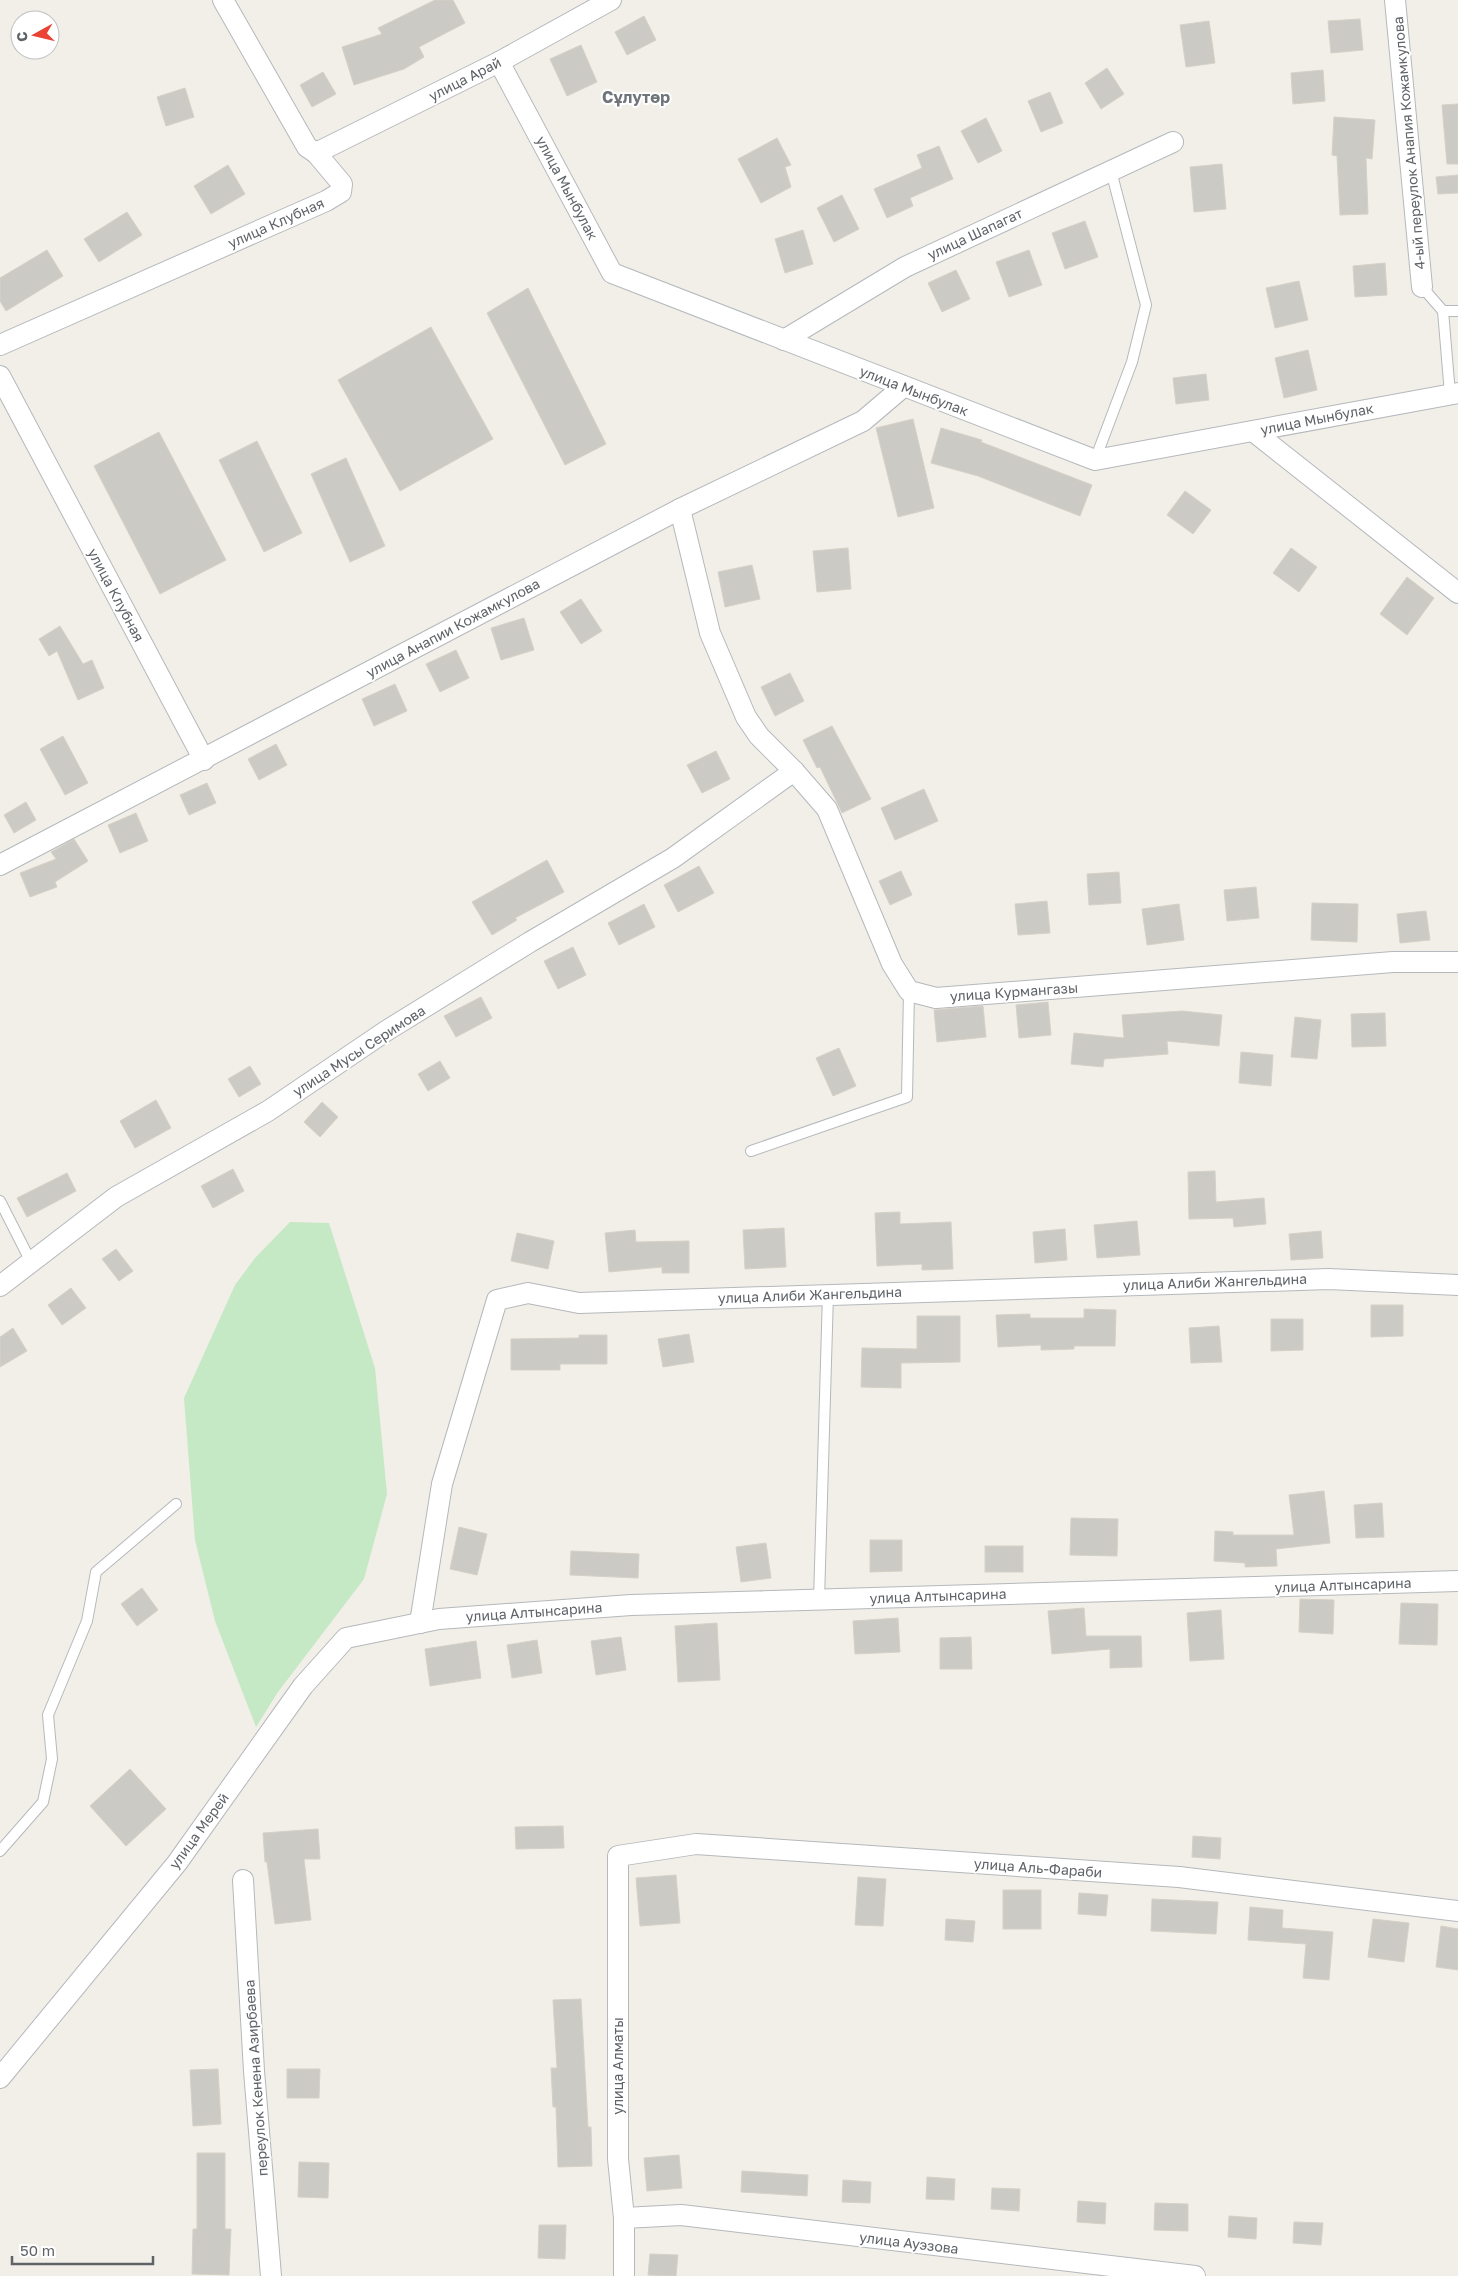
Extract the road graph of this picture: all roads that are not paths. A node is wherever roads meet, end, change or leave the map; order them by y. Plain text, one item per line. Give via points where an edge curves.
1 (223, 0) edge
2 (611, 0) edge
3 (1396, 0) edge
4 (499, 62) junction
5 (1173, 142) dead end
6 (316, 153) junction
7 (1111, 171) junction
8 (1422, 287) joint
9 (1443, 311) junction
10 (1458, 311) edge
11 (784, 340) junction
12 (0, 344) edge
13 (0, 376) edge
14 (903, 387) junction
15 (1454, 393) edge
16 (1253, 431) junction
17 (1095, 460) junction
18 (680, 509) junction
19 (1458, 593) edge
20 (204, 760) junction
21 (794, 771) junction
22 (0, 865) edge
23 (1458, 962) edge
24 (909, 991) junction
25 (751, 1151) dead end
26 (0, 1201) edge
27 (30, 1262) junction
28 (1458, 1285) edge
29 (0, 1286) edge
30 (828, 1294) junction
31 (176, 1504) dead end
32 (1458, 1581) edge
33 (819, 1600) junction
34 (420, 1623) junction
35 (0, 1851) edge
36 (618, 1856) joint
37 (243, 1880) dead end
38 (1458, 1911) edge
39 (0, 2078) edge
40 (624, 2218) junction
41 (271, 2276) edge
42 (624, 2276) edge
43 (1195, 2276) edge

1 - 6 street, улица Клубная via 307,146
2 - 4 street, улица Арай
3 - 8 street, 4-ый переулок Анапия Кожамкулова
4 - 6 street, улица Арай
4 - 11 street, улица Мынбулак via 612,272
5 - 7 street, улица Шапагат
6 - 12 street, улица Клубная via 342,184 342,192
7 - 11 street, улица Шапагат via 905,267
7 - 17 lane via 1146,306 1132,362
8 - 9 lane
9 - 10 lane
9 - 15 lane
11 - 14 street, улица Мынбулак
13 - 20 street, улица Клубная
14 - 17 street, улица Мынбулак
14 - 18 street, улица Анапии Кожамкулова via 863,421
15 - 16 street, улица Мынбулак
16 - 17 street, улица Мынбулак
16 - 19 street
18 - 20 street, улица Анапии Кожамкулова
18 - 21 street via 710,633 746,716 759,736
20 - 22 street, улица Анапии Кожамкулова
21 - 24 street via 827,809 892,964
21 - 27 street, улица Мусы Серимова via 673,858 395,1026 268,1111 116,1197
23 - 24 street, улица Курмангазы via 1393,962 936,998
24 - 25 lane via 907,1097
26 - 27 lane
27 - 29 street, улица Мусы Серимова
28 - 30 street, улица Алиби Жангельдина via 1329,1279
30 - 33 lane
30 - 34 street, улица Алиби Жангельдина via 579,1303 528,1293 497,1300 442,1484
31 - 35 lane via 96,1572 87,1621 48,1715 52,1759 43,1802
32 - 33 street, улица Алтынсарина
33 - 34 street, улица Алтынсарина via 631,1605
34 - 39 street, улица Мерей via 346,1638 303,1686 177,1862
36 - 38 street, улица Аль-Фараби via 696,1844 1179,1877
36 - 40 street, улица Алматы via 618,2158
37 - 41 street, переулок Кенена Азирбаева
40 - 42 street, улица Алматы
40 - 43 street, улица Ауэзова via 681,2215

